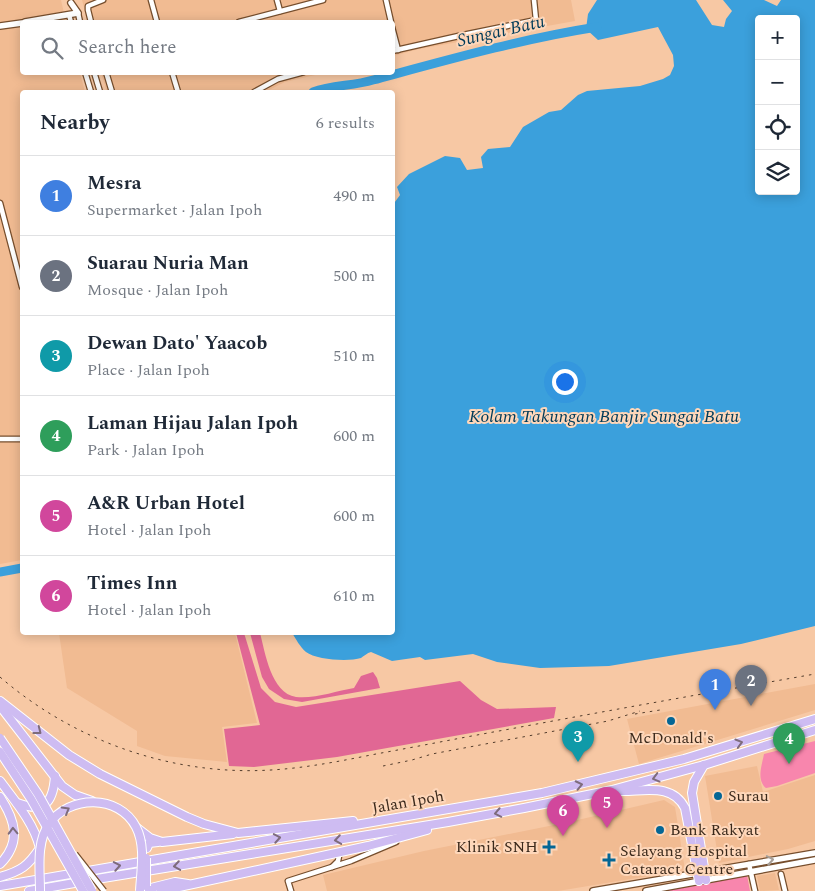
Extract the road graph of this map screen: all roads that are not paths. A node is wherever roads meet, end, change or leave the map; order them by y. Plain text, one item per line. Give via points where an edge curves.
1 (103, 0) edge
2 (151, 0) edge
3 (277, 0) edge
4 (324, 0) edge
5 (386, 0) edge
6 (534, 0) edge
7 (72, 2) edge
8 (280, 11) junction
9 (78, 13) junction
10 (69, 15) junction
11 (41, 20) edge
12 (70, 20) edge
13 (80, 20) edge
14 (90, 20) edge
15 (157, 20) edge
16 (246, 20) edge
17 (391, 20) edge
18 (20, 24) edge
19 (0, 26) edge
20 (395, 50) edge
21 (86, 75) edge
22 (95, 75) edge
23 (107, 75) edge
24 (173, 75) edge
25 (294, 75) edge
26 (90, 90) edge
27 (99, 90) edge
28 (111, 90) edge
29 (177, 90) edge
30 (258, 90) edge
31 (0, 203) edge
32 (20, 280) edge
33 (0, 439) edge
34 (20, 439) edge
35 (0, 701) edge
36 (0, 706) edge
37 (815, 719) edge
38 (815, 730) edge
39 (0, 738) edge
40 (0, 752) edge
41 (704, 765) junction
42 (55, 776) junction
43 (0, 781) edge
44 (612, 790) junction
45 (0, 797) edge
46 (92, 801) junction
47 (17, 803) junction
48 (445, 810) junction
49 (448, 822) junction
50 (137, 828) junction
51 (238, 833) junction
52 (414, 834) junction
53 (65, 842) junction
54 (162, 842) junction
55 (40, 848) junction
56 (815, 852) edge
57 (334, 853) junction
58 (815, 860) edge
59 (0, 864) edge
60 (749, 864) junction
61 (332, 867) junction
62 (750, 872) junction
63 (781, 874) dead end
64 (702, 876) junction
65 (0, 877) edge
66 (192, 885) junction
67 (0, 886) edge
68 (143, 888) edge
69 (29, 891) edge
70 (40, 891) edge
71 (84, 891) edge
72 (92, 891) edge
73 (104, 891) edge
74 (161, 891) edge
75 (169, 891) edge
76 (290, 891) edge
77 (593, 891) edge
78 (646, 891) edge
79 (755, 891) edge
80 (785, 891) edge

1 - 14 street via 90,4
2 - 15 street
3 - 8 street
4 - 8 street
5 - 17 street
6 - 20 street via 536,20
7 - 9 street
7 - 10 street
8 - 16 street
9 - 10 street
9 - 13 street
10 - 11 street
10 - 12 street
18 - 19 street
21 - 26 street
22 - 27 street
23 - 28 street
24 - 29 street
25 - 30 street
31 - 32 street
33 - 34 street
35 -> 51 highway via 69,755 100,774 187,817
36 - 42 highway
48 -> 37 highway, Jalan Ipoh via 613,777
38 - 41 highway, Jalan Ipoh
39 - 53 highway, bridge via 30,780
40 - 71 highway, bridge
41 -> 44 highway, Jalan Ipoh
41 - 64 highway via 692,793
42 - 46 highway via 68,791
42 - 47 highway via 54,791 41,806 33,808
43 - 47 highway
44 -> 49 highway, Jalan Ipoh
44 - 64 highway via 656,789 681,800
59 -> 45 highway via 10,852 14,833 11,816
46 - 50 highway, bridge via 117,808
55 -> 46 highway, bridge via 43,835 58,815 72,806
47 - 55 highway via 36,834
48 - 51 highway
67 -> 48 highway, Jalan Ipoh
49 - 52 highway
49 -> 69 highway, Jalan Ipoh
50 - 54 highway
50 - 68 highway, bridge via 142,843
51 - 54 highway
52 - 57 highway
52 - 61 street
53 - 72 highway, bridge
53 - 73 street, bridge
54 - 68 highway, bridge via 149,843 146,848
55 - 65 highway via 28,864
55 - 70 highway, bridge
60 -> 56 street
57 - 61 street via 339,856
57 - 66 highway
58 - 62 street
60 - 62 street
60 - 64 street
61 - 76 street via 288,881
62 - 64 street
62 - 79 street
63 - 80 street
64 - 77 street
64 - 78 street
66 - 68 highway via 175,882
66 - 75 highway
74 - 75 highway

